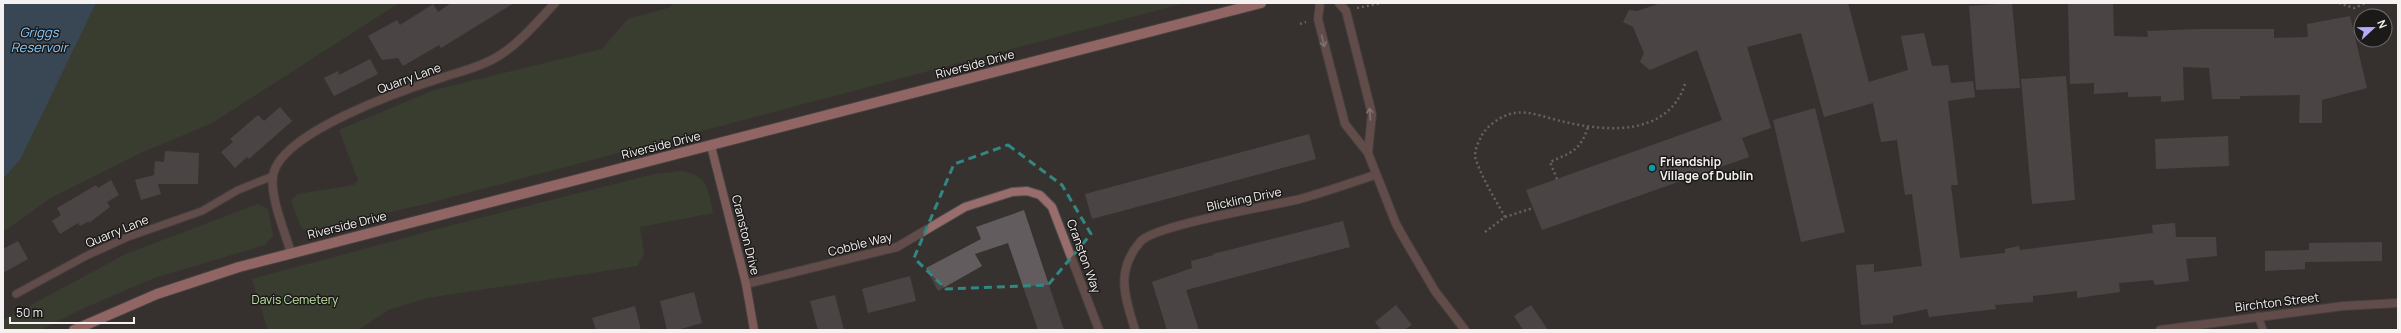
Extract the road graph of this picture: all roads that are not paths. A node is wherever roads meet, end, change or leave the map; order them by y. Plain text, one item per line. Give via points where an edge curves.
1 (555, 3) edge
2 (1261, 3) edge
3 (1320, 3) edge
4 (1339, 3) edge
5 (711, 146) junction
6 (1368, 153) junction
7 (1375, 175) junction
8 (273, 176) junction
9 (1040, 195) joint
10 (291, 253) junction
11 (746, 284) junction
12 (16, 294) dead end
13 (2398, 303) edge
14 (2258, 316) junction
15 (74, 330) edge
16 (754, 330) edge
17 (1099, 330) edge
18 (1135, 330) edge
19 (1465, 330) edge
20 (2160, 330) edge
21 (2262, 330) edge

1 - 8 street, Quarry Lane via 520,40 497,57 469,71 441,77 343,116 295,144 280,157
2 - 5 main road, Riverside Drive
3 -> 6 street via 1318,19 1345,124
6 -> 4 street via 1372,114 1346,10
5 - 10 main road, Riverside Drive
5 - 11 street, Cranston Drive
6 - 7 street
7 - 18 street, Blickling Drive via 1300,199 1162,229 1141,240 1128,260 1124,277 1124,294
7 - 19 street via 1405,240 1435,291
8 - 10 street, Quarry Lane via 275,196
8 - 12 lane, Quarry Lane via 238,190 202,211 128,237 86,256
9 - 11 street, Cobble Way via 1026,191 1012,192 965,208 897,247
9 - 17 street, Cranston Way via 1055,212
10 - 15 main road, Riverside Drive via 157,294
11 - 16 street, Cranston Drive
13 - 14 street, Birchton Street via 2343,306
14 - 20 street, Birchton Street
14 - 21 lane

